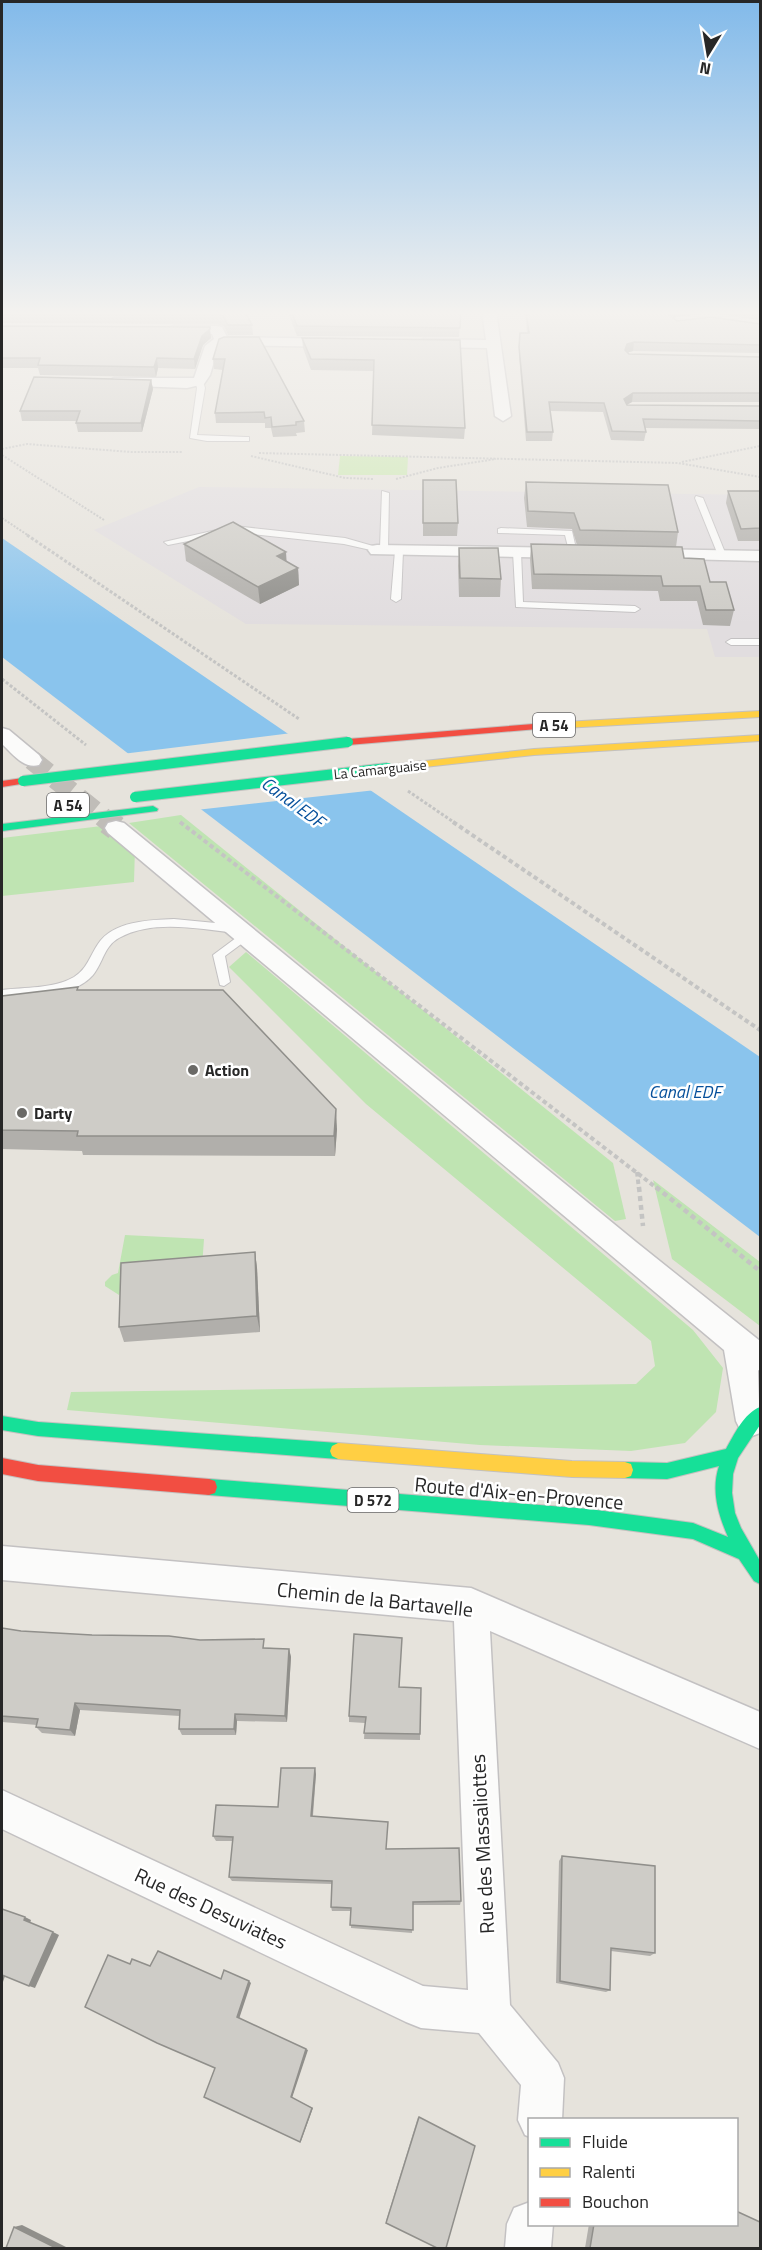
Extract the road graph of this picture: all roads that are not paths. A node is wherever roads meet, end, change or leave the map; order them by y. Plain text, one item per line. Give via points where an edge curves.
1 (197, 416) edge
2 (246, 439) dead end
3 (384, 493) dead end
4 (699, 498) dead end
5 (501, 531) dead end
6 (168, 542) dead end
7 (386, 550) junction
8 (517, 552) junction
9 (573, 553) junction
10 (596, 553) edge
11 (630, 554) edge
12 (722, 555) junction
13 (760, 556) edge
14 (396, 599) dead end
15 (636, 609) dead end
16 (731, 642) dead end
17 (760, 642) edge
18 (760, 714) edge
19 (2, 734) edge
20 (760, 738) edge
21 (760, 749) edge
22 (32, 760) tunnel mouth
23 (2, 784) edge
24 (2, 818) edge
25 (2, 828) edge
26 (116, 828) tunnel mouth
27 (240, 932) junction
28 (224, 982) dead end
29 (2, 994) edge
30 (749, 1350) edge
31 (756, 1417) edge
32 (2, 1423) edge
33 (728, 1456) junction
34 (2, 1466) edge
35 (741, 1551) junction
36 (2, 1563) edge
37 (760, 1575) edge
38 (471, 1605) junction
39 (760, 1730) edge
40 (2, 1809) edge
41 (490, 2013) junction
42 (540, 2118) edge
43 (530, 2226) edge
44 (528, 2248) edge

1 - 2 lane via 194,436
3 - 7 lane
4 - 12 lane
5 - 9 lane via 569,532
6 - 7 lane via 234,529 345,541
7 - 8 street
7 - 14 lane
8 - 9 street
8 - 15 lane via 519,605
9 - 10 street
11 - 12 street
12 - 13 street
16 - 17 lane
18 - 23 main road, La Camarguaise / A 54, bridge via 520,727 348,742
19 - 22 street
20 - 24 main road, La Camarguaise / A 54, bridge via 534,752 123,798
21 - 25 main road via 599,759 403,778
26 - 27 street
27 - 28 lane via 219,956
27 - 29 lane via 174,924 137,926 112,936 96,954 88,971 72,985
27 - 30 street
30 - 31 street
31 - 33 main road via 741,1431
32 - 33 main road, Route d'Aix-en-Provence via 38,1429 572,1469 667,1471
33 - 35 main road via 723,1486 727,1518
34 - 35 main road, Route d'Aix-en-Provence / D 572 via 50,1474 590,1517 693,1531
35 - 37 main road
36 - 38 street, Chemin de la Bartavelle
38 - 39 street, Chemin de la Bartavelle
38 - 41 street, Rue des Massaliottes
40 - 41 street, Rue des Desuviates via 421,2007
41 - 42 street via 543,2078
43 - 44 street

